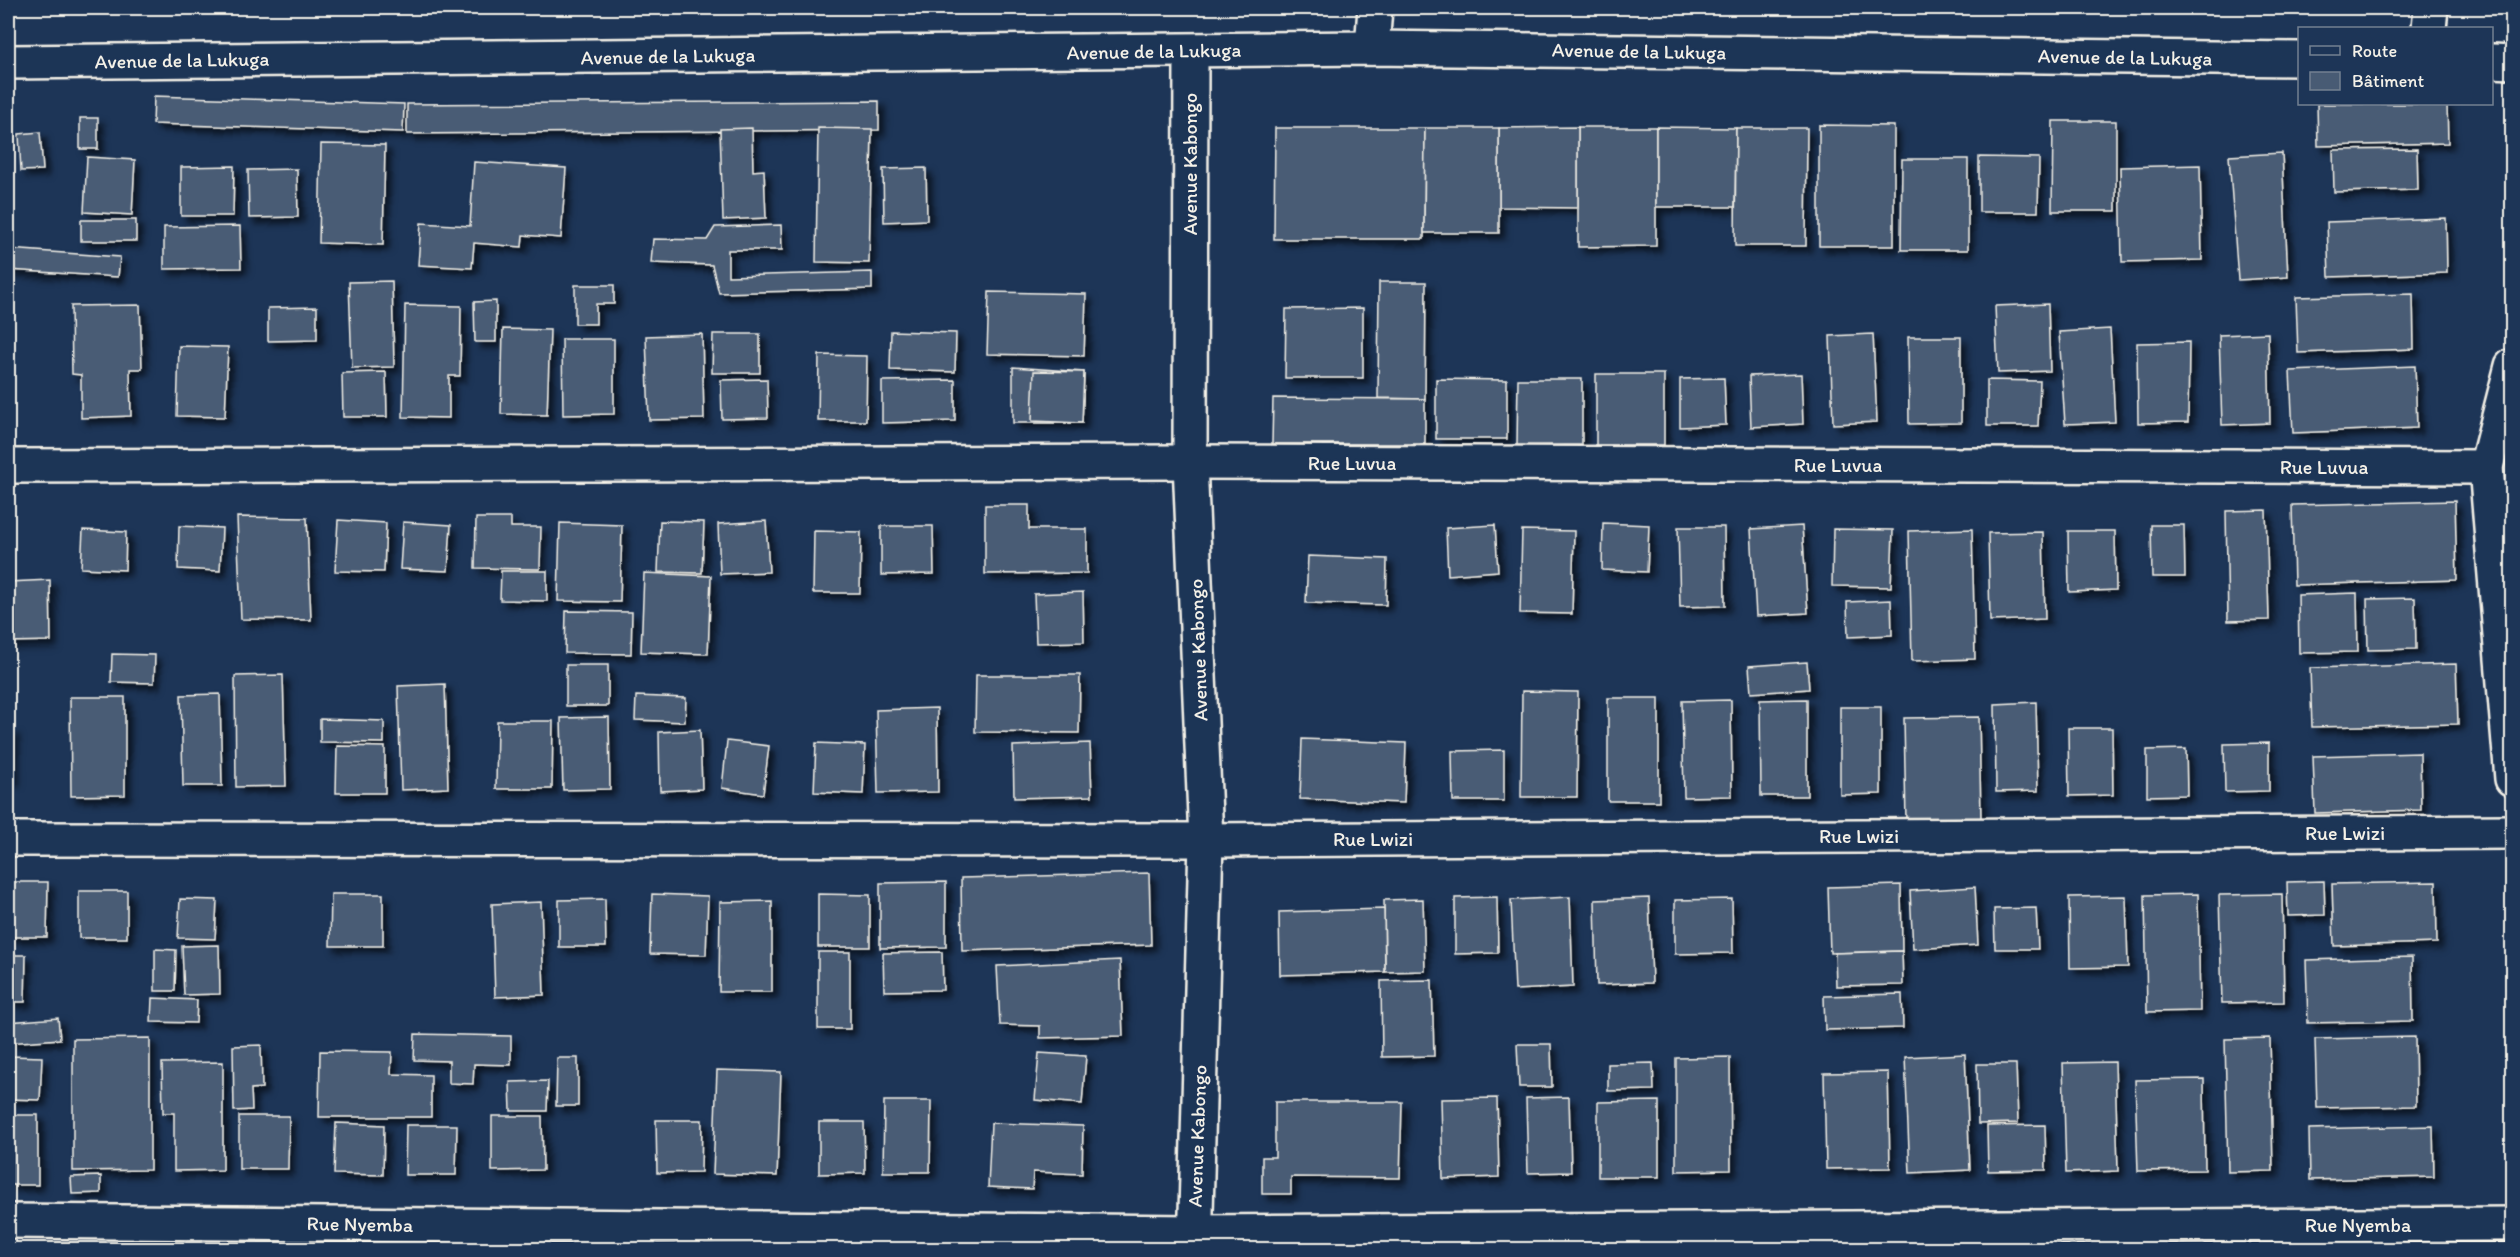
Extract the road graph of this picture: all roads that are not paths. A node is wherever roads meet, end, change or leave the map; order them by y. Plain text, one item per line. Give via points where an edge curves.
1 (1375, 8) edge
2 (2431, 8) edge
3 (2429, 27) edge
4 (1372, 48) junction
5 (1191, 51) junction
6 (2298, 59) edge
7 (2493, 61) edge
8 (8, 62) edge
9 (2512, 62) edge
10 (2512, 366) edge
11 (1190, 462) junction
12 (8, 466) edge
13 (2486, 467) junction
14 (2512, 779) edge
15 (2512, 832) edge
16 (8, 839) edge
17 (1206, 840) junction
18 (8, 1221) edge
19 (2512, 1224) edge
20 (1195, 1241) edge

1 - 4 street
2 - 3 street
4 - 5 street, Avenue de la Lukuga
4 - 6 street, Avenue de la Lukuga
5 - 8 street, Avenue de la Lukuga
5 - 11 street, Avenue Kabongo
7 - 9 street
10 - 13 street
11 - 12 street, Rue Luvua
11 - 13 street, Rue Luvua
11 - 17 street, Avenue Kabongo
13 - 14 street
15 - 17 street, Rue Lwizi
16 - 17 street, Rue Lwizi
17 - 20 street, Avenue Kabongo
18 - 20 street, Rue Nyemba
19 - 20 street, Rue Nyemba

